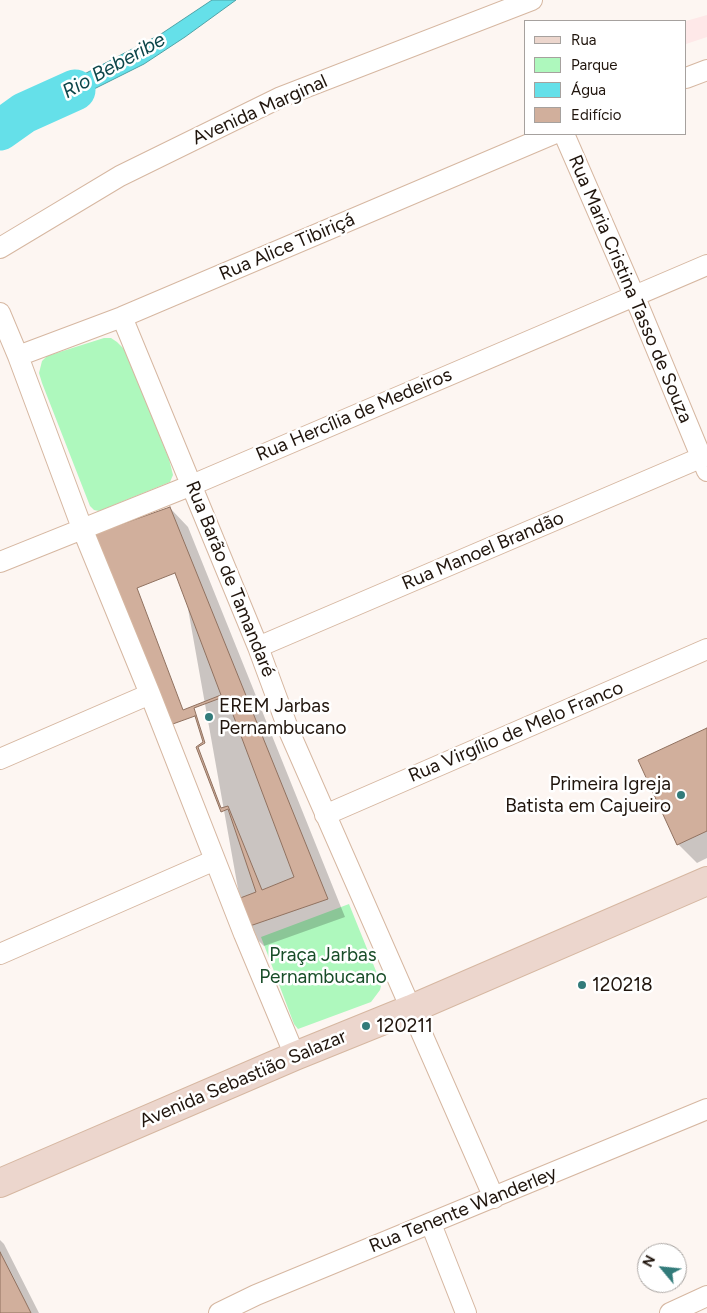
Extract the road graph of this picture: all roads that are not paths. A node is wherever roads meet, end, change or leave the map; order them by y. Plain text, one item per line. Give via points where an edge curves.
1 (532, 0) edge
2 (707, 70) edge
3 (687, 78) edge
4 (551, 135) edge
5 (564, 135) edge
6 (0, 248) edge
7 (707, 265) edge
8 (634, 295) junction
9 (0, 313) edge
10 (122, 317) junction
11 (18, 356) junction
12 (705, 461) edge
13 (192, 485) junction
14 (82, 528) junction
15 (0, 562) edge
16 (258, 647) junction
17 (707, 649) edge
18 (150, 694) junction
19 (0, 759) edge
20 (325, 815) junction
21 (215, 860) junction
22 (707, 881) edge
23 (0, 954) edge
24 (411, 1009) junction
25 (295, 1056) junction
26 (707, 1110) edge
27 (0, 1183) edge
28 (494, 1198) junction
29 (431, 1224) junction
30 (707, 1296) edge
31 (219, 1313) edge
32 (466, 1313) edge
33 (670, 1313) edge

1 - 6 street, Avenida Marginal via 282,97 120,176
2 - 3 street
4 - 10 street, Rua Alice Tibiriçá
5 - 8 street, Rua Maria Cristina Tasso de Souza
7 - 8 street, Rua Hercília de Medeiros
8 - 12 street, Rua Maria Cristina Tasso de Souza
8 - 13 street, Rua Hercília de Medeiros
9 - 11 street
10 - 11 street, Rua Alice Tibiriçá
10 - 13 street, Rua Barão de Tamandaré
11 - 14 street
12 - 16 street, Rua Manoel Brandão
13 - 14 street, Rua Hercília de Medeiros
13 - 16 street, Rua Barão de Tamandaré
14 - 15 street, Rua Hercília de Medeiros
14 - 18 street
16 - 20 street, Rua Barão de Tamandaré
17 - 20 street, Rua Virgílio de Melo Franco
18 - 19 street
18 - 21 street
20 - 24 street, Rua Barão de Tamandaré
21 - 23 street
21 - 25 street
22 - 24 street, Avenida Sebastião Salazar
24 - 25 street, Avenida Sebastião Salazar
24 - 28 street, Rua Barão de Tamandaré
25 - 27 street, Avenida Sebastião Salazar
26 - 28 street, Rua Tenente Wanderley
28 - 29 street, Rua Tenente Wanderley
29 - 31 street, Rua Tenente Wanderley
29 - 32 street
30 - 33 street

